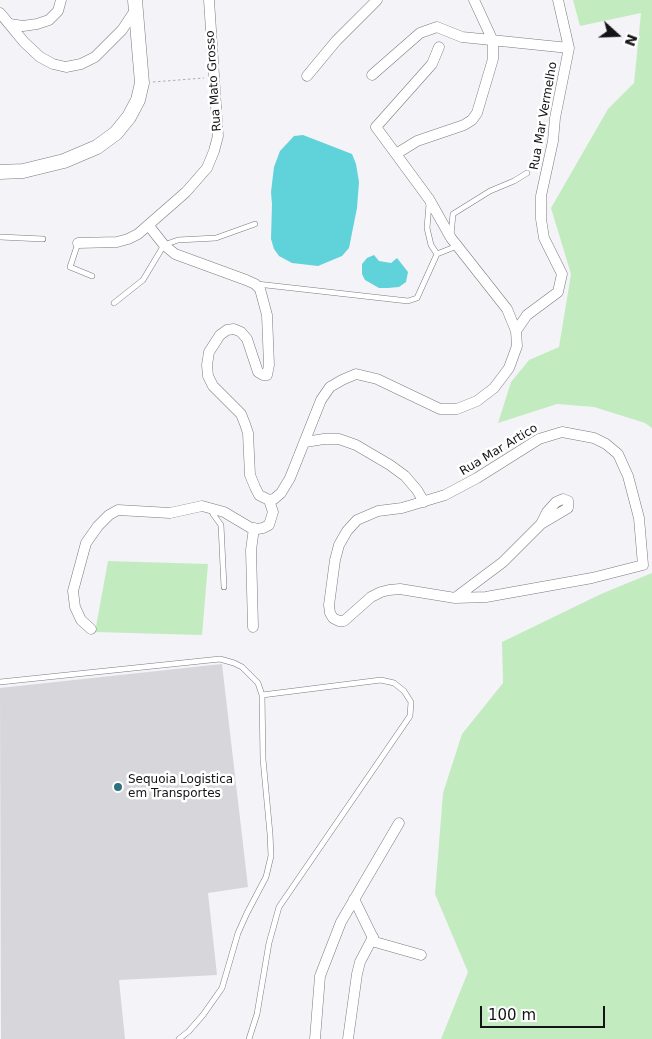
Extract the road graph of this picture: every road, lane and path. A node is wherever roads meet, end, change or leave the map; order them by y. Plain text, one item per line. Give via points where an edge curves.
1 (61, 0) edge
2 (209, 0) edge
3 (377, 0) edge
4 (474, 0) edge
5 (558, 0) edge
6 (135, 4) edge
7 (0, 13) edge
8 (10, 24) junction
9 (493, 41) junction
10 (439, 48) dead end
11 (568, 48) junction
12 (372, 75) dead end
13 (307, 76) dead end
14 (214, 77) junction
15 (142, 83) junction
16 (396, 154) junction
17 (0, 172) edge
18 (527, 173) dead end
19 (429, 199) junction
20 (255, 224) dead end
21 (149, 226) junction
22 (0, 237) edge
23 (43, 239) dead end
24 (454, 242) junction
25 (78, 243) joint
26 (164, 246) junction
27 (437, 254) junction
28 (92, 276) dead end
29 (255, 284) junction
30 (114, 303) dead end
31 (516, 331) junction
32 (305, 442) junction
33 (269, 500) junction
34 (424, 502) junction
35 (211, 508) junction
36 (565, 510) dead end
37 (254, 528) junction
38 (647, 563) edge
39 (224, 587) dead end
40 (456, 598) junction
41 (253, 627) dead end
42 (91, 629) dead end
43 (0, 682) edge
44 (262, 695) junction
45 (399, 823) dead end
46 (354, 899) junction
47 (373, 937) junction
48 (420, 955) dead end
49 (178, 1039) edge
50 (249, 1039) edge
51 (315, 1039) edge
52 (348, 1039) edge

1 - 8 street via 58,11 49,20 23,26
2 - 14 street, Rua Mato Grosso
3 - 13 street
4 - 9 street
5 - 11 street, Rua Mar Vermelho
6 - 8 street via 122,30 95,57 80,64 53,64 40,57
6 - 15 main road
7 - 8 street
9 - 11 street
9 - 12 street via 462,37 437,27 420,33
9 - 16 street via 493,59 475,117 464,125 417,141
10 - 16 street via 432,64 376,127
11 - 31 street, Rua Mar Vermelho via 541,196 544,238 562,274 561,282 558,292 527,315
14 - 15 path
14 - 21 street, Rua Mato Grosso via 218,136 210,159 198,179
15 - 17 main road via 129,117 116,133 97,147 64,161 23,171
16 - 19 street
18 - 24 lane via 454,214
19 - 24 street
19 - 27 lane via 427,228
20 - 26 lane via 216,238 178,240
21 - 25 street, Rua Mato Grosso via 123,240
21 - 26 street
22 - 23 lane
24 - 27 lane
24 - 31 street via 508,309
25 - 28 lane via 70,267
26 - 29 street via 175,254
26 - 30 lane via 143,280
27 - 29 lane via 417,298 408,301
29 - 33 street via 263,297 267,315 267,374 258,372 246,339 234,329 227,330 213,344 207,365 213,386 241,414 248,433 250,475 260,495
31 - 32 street via 517,346 509,368 494,388 477,401 457,409 440,409 376,379 356,374 330,388 321,400
32 - 33 street via 290,478 280,494
32 - 34 street via 339,439 356,446 405,476
33 - 37 street via 273,512 269,524 264,528
34 - 38 street, Rua Mar Artico via 454,491 551,434 562,432 594,438 618,454 628,476
34 - 40 street, Rua Mar Artico via 368,514 347,531 335,560 330,613 333,618 344,621 371,597 389,590
35 - 37 street
35 - 39 lane via 221,525
35 - 42 street via 202,506 170,513 118,510 98,526 86,543 73,590 81,620
36 - 40 street via 541,524 503,562
37 - 41 street via 251,550
38 - 40 street, Rua Mar Artico via 592,578 486,597
43 - 44 lane via 220,660 242,667 258,683
44 - 49 lane via 263,759 271,841 266,877 238,933 222,988 203,1015
44 - 50 lane via 381,680 394,683 411,702 410,716 279,907
45 - 46 street
46 - 47 street
46 - 51 street via 341,922 320,976
47 - 48 street via 376,942
47 - 52 street via 357,974

